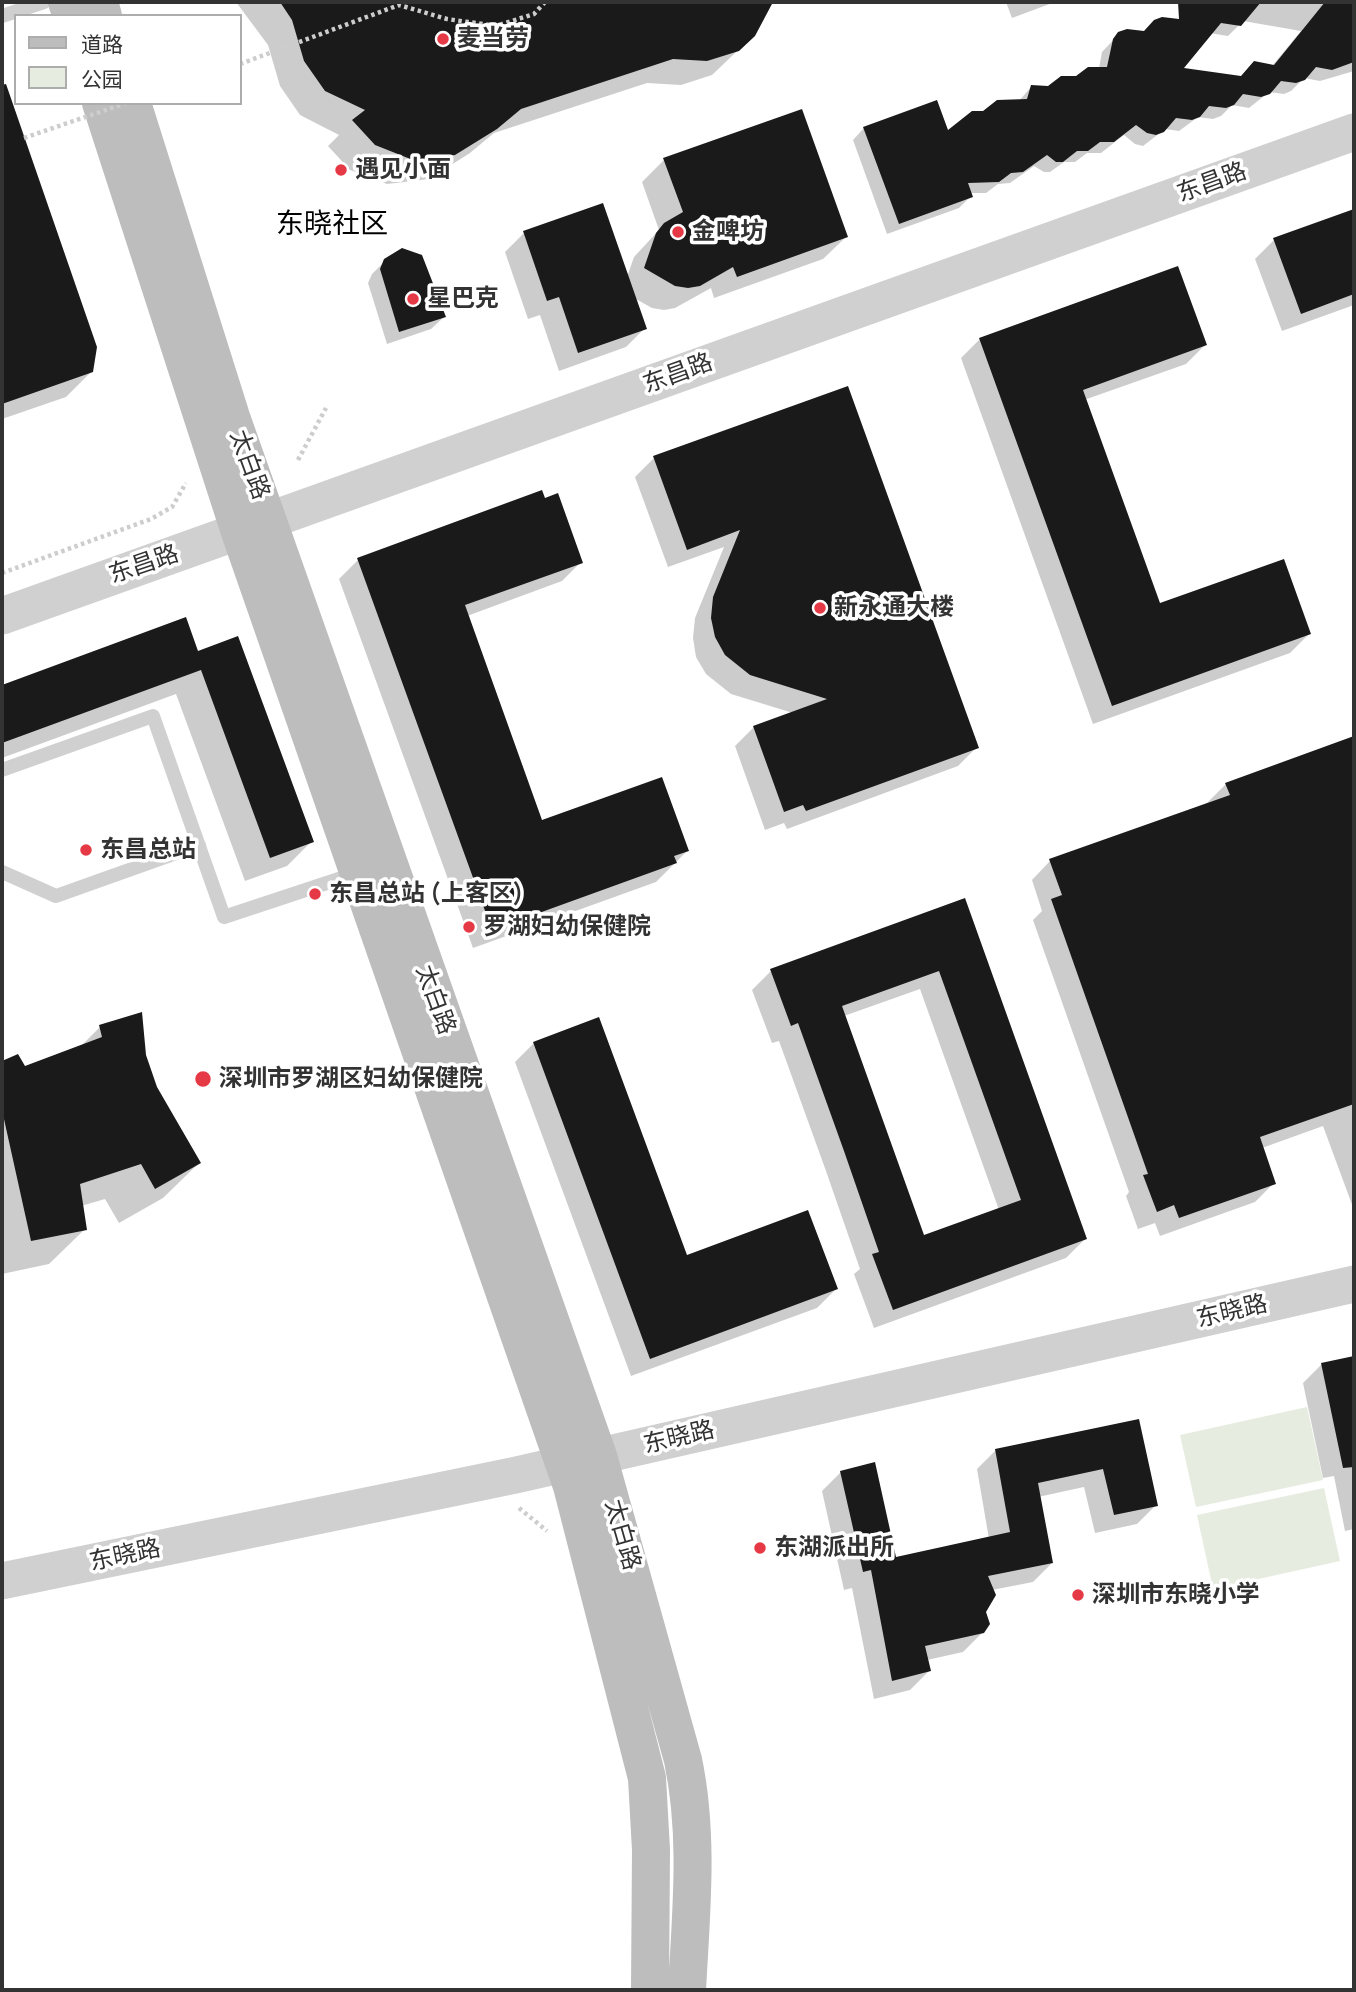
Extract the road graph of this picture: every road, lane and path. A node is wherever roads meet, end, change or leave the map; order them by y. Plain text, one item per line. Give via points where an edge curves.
1 (44, 2) edge
2 (545, 2) edge
3 (2, 16) edge
4 (242, 63) edge
5 (102, 105) edge
6 (120, 105) edge
7 (133, 105) edge
8 (1354, 132) edge
9 (24, 138) dead end
10 (326, 408) dead end
11 (298, 460) dead end
12 (187, 483) dead end
13 (255, 526) junction
14 (2, 573) edge
15 (2, 616) edge
16 (2, 770) edge
17 (199, 845) junction
18 (373, 868) junction
19 (2, 872) edge
20 (1354, 1284) edge
21 (582, 1460) junction
22 (531, 1516) dead end
23 (552, 1543) dead end
24 (2, 1581) edge
25 (650, 1990) edge
26 (687, 1990) edge

1 - 3 lane
2 - 4 path via 534,14 496,26 447,19 399,5
5 - 13 main road, 太白路
6 - 9 path, bridge
7 - 13 main road, 太白路 via 231,417
8 - 13 street, 东昌路
10 - 11 path
12 - 14 path via 172,507 151,519
13 - 15 street, 东昌路
13 - 18 main road, 太白路
16 - 17 lane via 153,716
17 - 18 lane via 224,917
17 - 19 lane via 56,896
18 - 21 main road, 太白路
20 - 21 street, 东晓路
21 - 24 street, 东晓路
21 - 25 main road, 太白路 via 598,1579 647,1778
21 - 26 main road, 太白路 via 687,1779 693,1842
22 - 23 path

